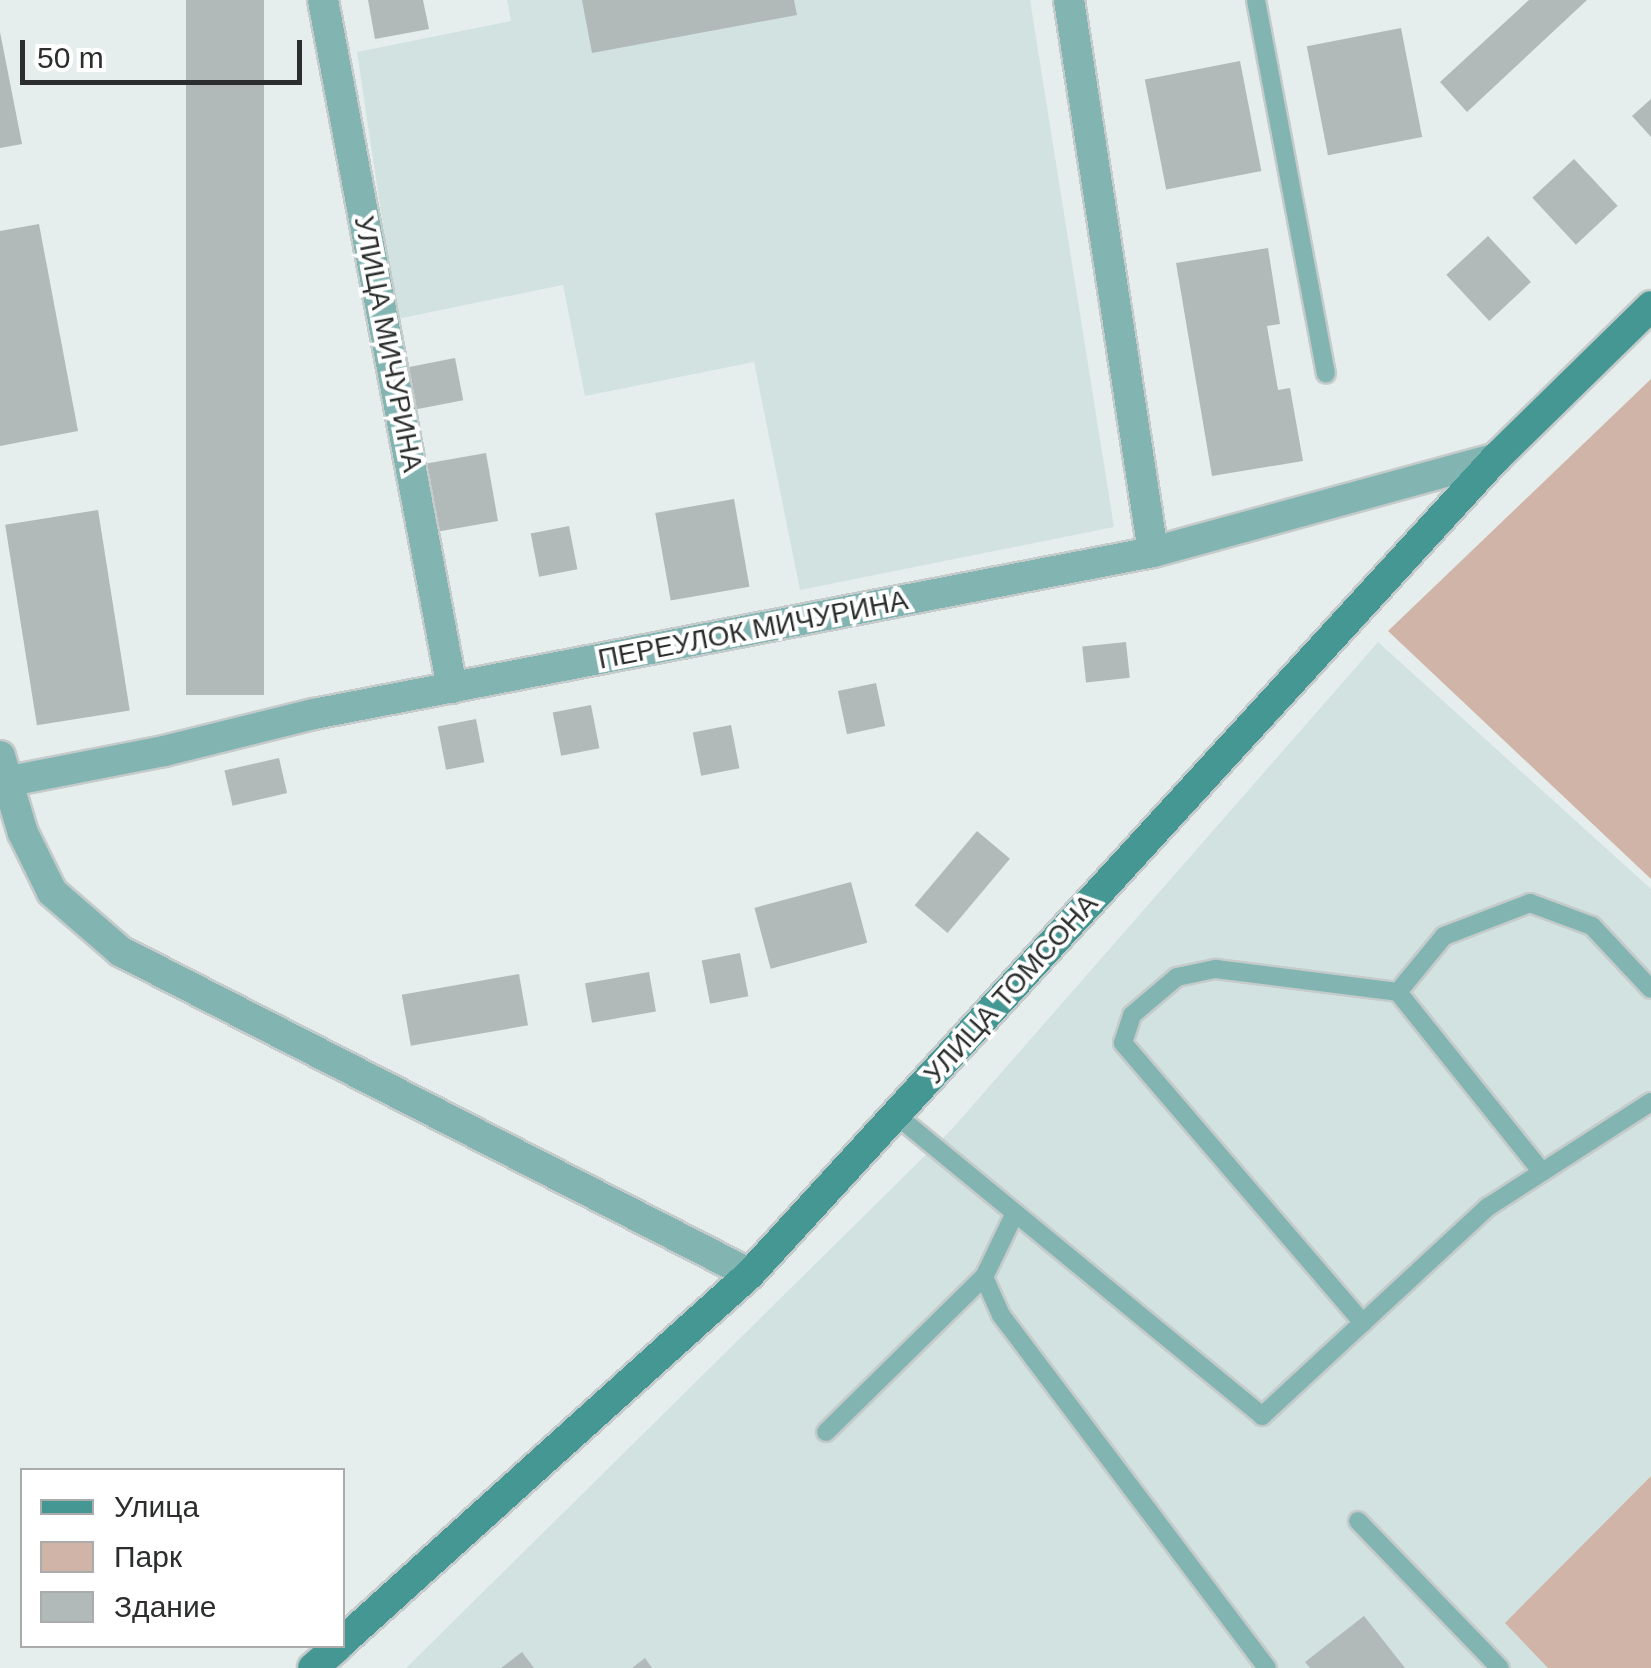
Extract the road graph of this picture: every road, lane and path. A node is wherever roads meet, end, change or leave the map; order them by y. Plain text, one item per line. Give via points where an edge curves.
1 (323, 0) edge
2 (1069, 0) edge
3 (1256, 0) edge
4 (1651, 306) edge
5 (1326, 374) dead end
6 (1496, 458) junction
7 (1153, 552) junction
8 (452, 688) junction
9 (3, 769) edge
10 (1651, 989) edge
11 (1398, 992) junction
12 (1651, 1102) edge
13 (896, 1114) junction
14 (1542, 1172) junction
15 (1015, 1212) junction
16 (750, 1274) junction
17 (984, 1277) junction
18 (1362, 1323) junction
19 (826, 1432) dead end
20 (1358, 1521) dead end
21 (345, 1639) edge
22 (336, 1648) edge
23 (1260, 1664) edge
24 (314, 1668) edge
25 (1500, 1668) edge

1 - 8 street, УЛИЦА МИЧУРИНА
2 - 7 street
3 - 5 lane
4 - 6 street, УЛИЦА ТОМСОНА
6 - 7 street, ПЕРЕУЛОК МИЧУРИНА
6 - 13 street, УЛИЦА ТОМСОНА
7 - 8 street, ПЕРЕУЛОК МИЧУРИНА
8 - 9 street, ПЕРЕУЛОК МИЧУРИНА
9 - 16 street via 22,833 52,892 120,950
10 - 11 lane via 1592,926 1530,902 1444,936
11 - 14 lane
11 - 18 lane via 1216,969 1177,977 1132,1015 1123,1043
12 - 14 lane
13 - 15 lane
13 - 16 street, УЛИЦА ТОМСОНА
14 - 18 lane via 1488,1207
15 - 17 lane
15 - 18 lane via 1262,1416
16 - 21 street, УЛИЦА ТОМСОНА
17 - 19 lane
17 - 23 lane via 1001,1314
20 - 25 lane
22 - 24 street, УЛИЦА ТОМСОНА

